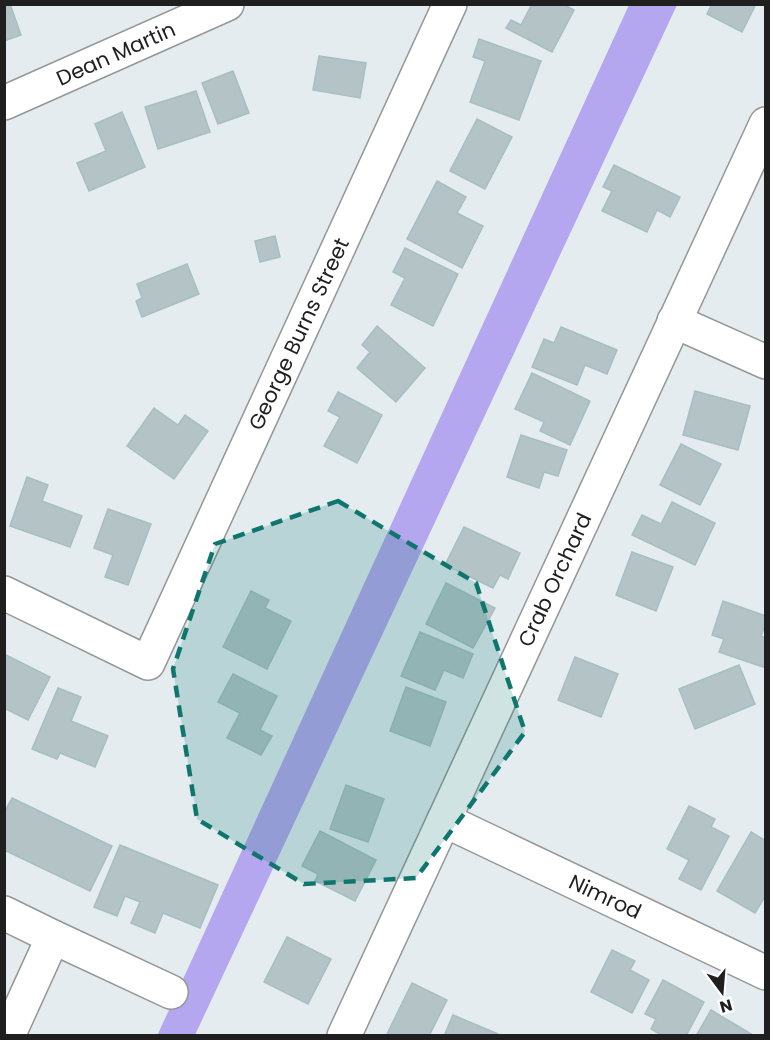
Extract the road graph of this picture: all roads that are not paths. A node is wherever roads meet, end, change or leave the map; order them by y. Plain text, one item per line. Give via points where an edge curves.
1 (227, 4) edge
2 (440, 8) edge
3 (4, 103) edge
4 (765, 124) edge
5 (674, 321) junction
6 (765, 362) edge
7 (4, 593) edge
8 (444, 820) junction
9 (4, 913) edge
10 (52, 937) junction
11 (765, 973) edge
12 (171, 992) dead end
13 (8, 1035) edge
14 (344, 1035) edge

1 - 3 street, Dean Martin
2 - 7 street, George Burns Street via 147,663
4 - 5 street, Crab Orchard
5 - 6 street
5 - 8 street, Crab Orchard
8 - 11 street, Nimrod
8 - 14 street, Crab Orchard
9 - 10 street
10 - 12 street
10 - 13 street

